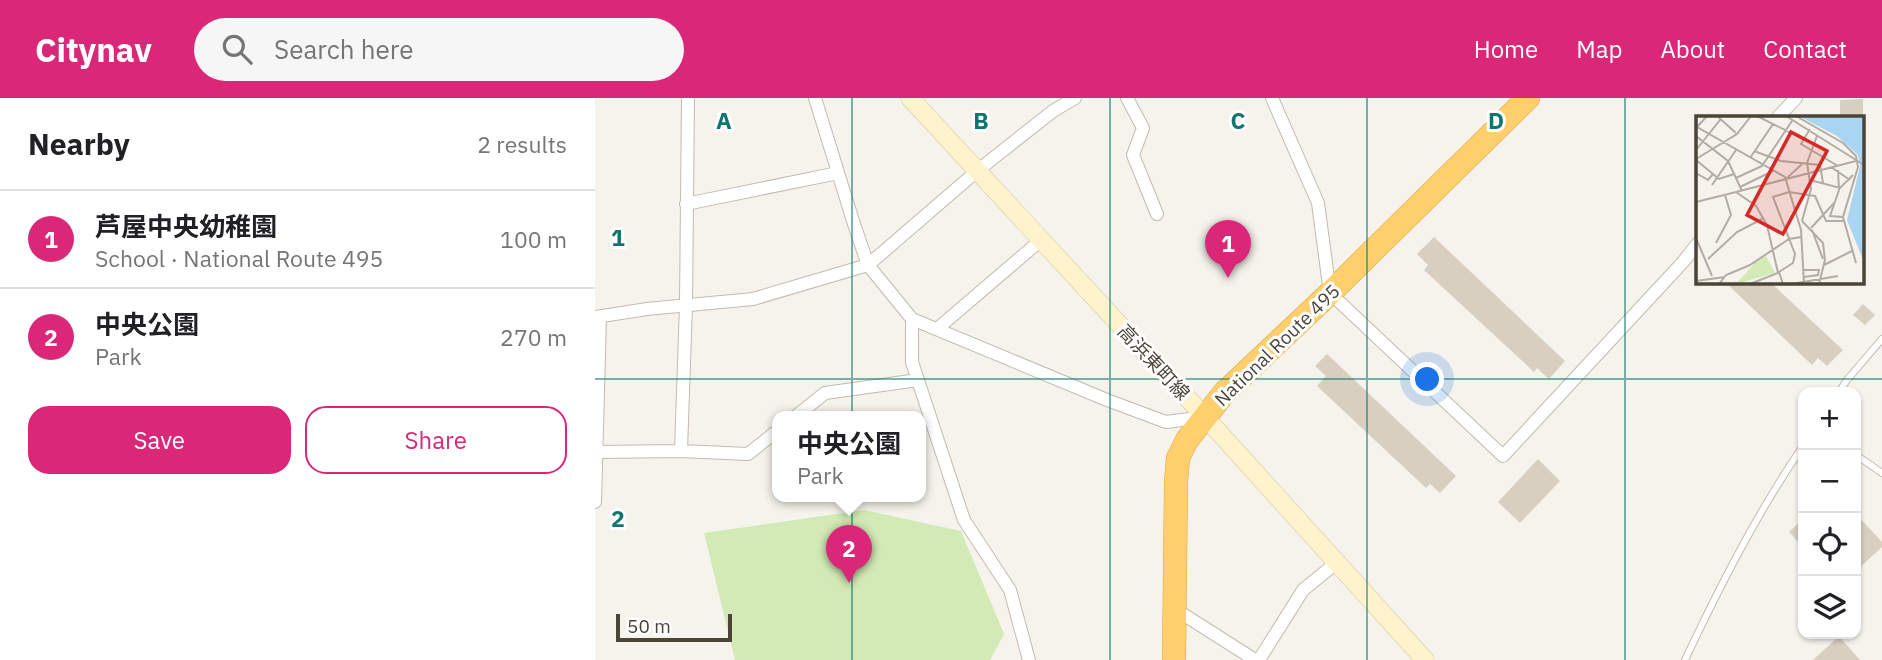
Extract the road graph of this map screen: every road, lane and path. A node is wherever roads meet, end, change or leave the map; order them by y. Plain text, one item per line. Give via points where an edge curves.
1 (688, 98) edge
2 (815, 98) edge
3 (910, 98) edge
4 (1049, 98) edge
5 (1075, 98) edge
6 (1127, 98) edge
7 (1272, 98) edge
8 (1528, 98) edge
9 (1796, 98) edge
10 (1053, 111) junction
11 (1779, 116) edge
12 (977, 171) junction
13 (838, 173) junction
14 (686, 204) junction
15 (1157, 214) dead end
16 (1041, 240) junction
17 (1696, 246) edge
18 (868, 265) junction
19 (1330, 293) junction
20 (686, 305) junction
21 (597, 317) edge
22 (912, 319) junction
23 (937, 329) junction
24 (1882, 339) edge
25 (918, 380) junction
26 (1842, 387) edge
27 (802, 411) edge
28 (1205, 417) junction
29 (772, 435) edge
30 (1800, 450) edge
31 (681, 451) junction
32 (596, 452) edge
33 (1861, 458) edge
34 (1882, 473) edge
35 (595, 502) edge
36 (1336, 563) junction
37 (1175, 609) junction
38 (1422, 659) edge
39 (1029, 660) edge
40 (1174, 660) edge
41 (1257, 660) edge
42 (1685, 660) edge

1 - 14 street
2 - 13 street
3 - 12 main road, 高浜東町線
4 - 10 street
5 - 10 street
6 - 15 street via 1143,128 1133,155
7 - 19 street via 1318,204
8 - 19 highway, National Route 495
9 - 11 street
10 - 12 street
12 - 16 main road, 高浜東町線
12 - 18 street
13 - 14 street
13 - 18 street
14 - 20 street
16 - 23 street
16 - 28 main road, 高浜東町線
17 - 19 street via 1503,456
18 - 20 street via 753,299
18 - 22 street
19 - 28 highway, National Route 495
20 - 21 street
20 - 31 street
21 - 32 street
22 - 23 street
22 - 25 street via 912,362
23 - 28 street via 1166,422
24 - 26 lane
25 - 27 street via 825,393
25 - 39 street via 964,520 1010,590
28 - 36 main road, 高浜東町線
28 - 37 highway, National Route 495 via 1178,458
29 - 31 street via 748,454
30 - 42 lane via 1715,596
31 - 32 street
32 - 35 street
33 - 34 lane
36 - 38 main road, 高浜東町線
36 - 41 street via 1304,590
37 - 40 highway, National Route 495
37 - 41 street

